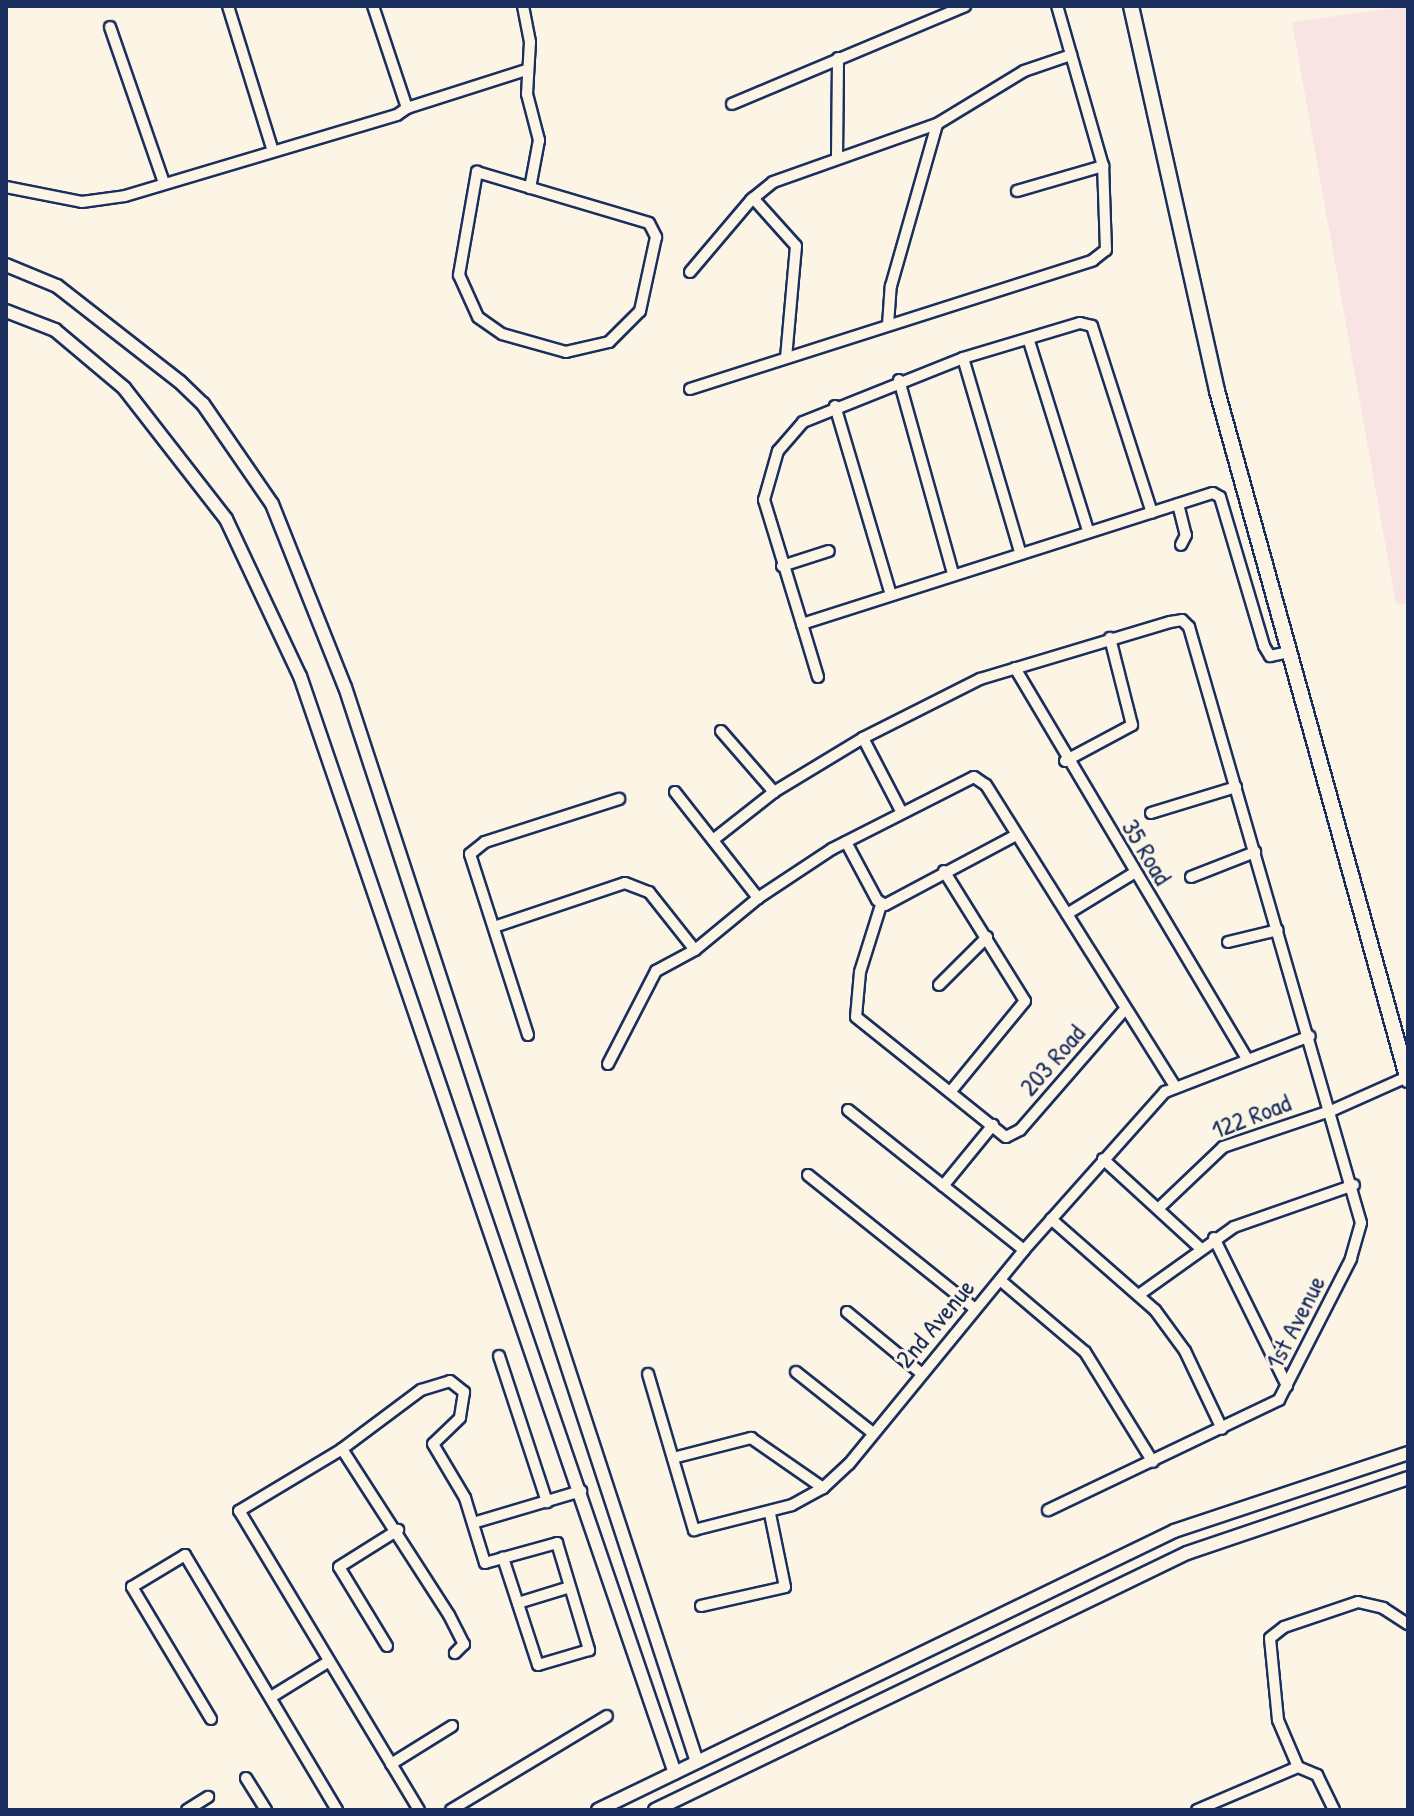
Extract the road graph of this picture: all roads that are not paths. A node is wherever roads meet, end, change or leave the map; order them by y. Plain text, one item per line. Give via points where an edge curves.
1 (228, 6) edge
2 (373, 6) edge
3 (523, 6) edge
4 (965, 6) edge
5 (1057, 6) edge
6 (1131, 6) edge
7 (110, 27) dead end
8 (1071, 55) junction
9 (838, 58) junction
10 (526, 70) junction
11 (732, 104) dead end
12 (407, 108) junction
13 (937, 124) junction
14 (273, 151) junction
15 (837, 157) junction
16 (1103, 166) junction
17 (164, 183) junction
18 (6, 187) edge
19 (530, 188) junction
20 (1017, 191) dead end
21 (753, 198) junction
22 (6, 265) edge
23 (690, 272) dead end
24 (6, 311) edge
25 (888, 325) junction
26 (1029, 341) junction
27 (786, 358) junction
28 (963, 358) junction
29 (899, 380) junction
30 (690, 389) dead end
31 (835, 406) junction
32 (1178, 504) junction
33 (1152, 513) junction
34 (1088, 531) junction
35 (1181, 545) dead end
36 (829, 551) dead end
37 (1020, 552) junction
38 (782, 566) junction
39 (953, 574) junction
40 (891, 595) junction
41 (802, 624) junction
42 (1110, 638) junction
43 (1289, 652) junction
44 (1015, 668) junction
45 (818, 677) dead end
46 (721, 731) dead end
47 (863, 738) junction
48 (1065, 761) junction
49 (1236, 787) junction
50 (675, 792) dead end
51 (774, 792) junction
52 (619, 799) dead end
53 (901, 811) junction
54 (1151, 813) dead end
55 (1016, 835) junction
56 (713, 840) junction
57 (846, 842) junction
58 (1255, 852) junction
59 (944, 871) junction
60 (1134, 873) junction
61 (1191, 877) dead end
62 (758, 898) junction
63 (881, 905) junction
64 (1067, 914) junction
65 (494, 927) junction
66 (1278, 930) junction
67 (987, 937) junction
68 (1228, 942) dead end
69 (695, 950) junction
70 (939, 985) dead end
71 (1125, 1009) junction
72 (528, 1035) dead end
73 (1310, 1036) junction
74 (1246, 1057) junction
75 (608, 1064) dead end
76 (1408, 1078) edge
77 (1174, 1085) junction
78 (952, 1090) junction
79 (848, 1110) dead end
80 (1333, 1110) junction
81 (993, 1125) junction
82 (1103, 1159) junction
83 (808, 1175) dead end
84 (1354, 1185) junction
85 (943, 1186) junction
86 (1159, 1208) junction
87 (1051, 1219) junction
88 (1214, 1238) junction
89 (1199, 1247) junction
90 (1024, 1250) junction
91 (1000, 1280) junction
92 (1140, 1294) junction
93 (975, 1309) junction
94 (847, 1312) dead end
95 (499, 1356) dead end
96 (796, 1372) dead end
97 (921, 1373) junction
98 (648, 1374) dead end
99 (1287, 1386) junction
100 (1222, 1429) junction
101 (873, 1433) junction
102 (342, 1449) junction
103 (1408, 1453) edge
104 (673, 1458) junction
105 (1153, 1462) junction
106 (1408, 1478) edge
107 (823, 1488) junction
108 (581, 1491) junction
109 (547, 1502) junction
110 (1048, 1510) dead end
111 (770, 1514) junction
112 (473, 1523) junction
113 (398, 1530) junction
114 (503, 1558) junction
115 (570, 1587) junction
116 (518, 1603) junction
117 (701, 1606) dead end
118 (1408, 1624) edge
119 (387, 1646) dead end
120 (455, 1653) dead end
121 (328, 1662) junction
122 (271, 1697) junction
123 (607, 1716) dead end
124 (211, 1719) dead end
125 (452, 1726) dead end
126 (697, 1762) junction
127 (391, 1764) junction
128 (1298, 1767) junction
129 (675, 1773) junction
130 (246, 1778) dead end
131 (208, 1797) dead end
132 (187, 1810) edge
133 (266, 1810) edge
134 (337, 1810) edge
135 (419, 1810) edge
136 (451, 1810) edge
137 (598, 1810) edge
138 (655, 1810) edge
139 (1197, 1810) edge
140 (1334, 1810) edge

1 - 14 street
2 - 12 street
3 - 10 street via 530,42
4 - 9 street
5 - 8 street
6 - 43 main road via 1217,391
7 - 17 street
8 - 13 street via 1024,71
8 - 16 street
9 - 11 street
9 - 15 street
10 - 12 street
10 - 19 street via 539,140
12 - 14 street
13 - 15 street
13 - 25 street via 891,286
14 - 17 street
15 - 21 street via 773,182
16 - 20 street
16 - 25 street via 1108,242 1100,256
17 - 18 street via 82,202
19 - 19 street via 477,172 459,275 478,317 502,334 566,352 609,342 640,311 655,250 654,230 643,218
21 - 23 street
21 - 27 street via 796,246
22 - 126 street via 57,286 180,382 203,404 272,504 345,687
24 - 108 street via 55,330 124,388 226,519 300,676
25 - 27 street
26 - 28 street
26 - 33 street via 1080,323 1092,326
26 - 34 street
27 - 30 street
28 - 29 street
28 - 37 street
29 - 31 street
29 - 39 street
31 - 38 street via 803,422 770,467 764,500
31 - 40 street
32 - 33 street
32 - 35 street via 1186,535
32 - 43 street via 1213,493 1220,497 1264,646 1270,656
33 - 34 street
34 - 37 street
36 - 38 street
37 - 39 street
38 - 41 street
39 - 40 street
40 - 41 street
41 - 45 street
42 - 44 street
42 - 48 street via 1132,725
42 - 49 street, 1st Avenue via 1177,620 1186,623
43 - 76 main road
44 - 47 street via 980,679
44 - 48 street, 35 Road
46 - 51 street
47 - 51 street
47 - 53 street
48 - 60 street, 35 Road
49 - 54 street
49 - 58 street, 1st Avenue
50 - 56 street
51 - 56 street
52 - 65 street via 474,847 471,862
53 - 55 street via 974,777 986,785
53 - 57 street
55 - 59 street
55 - 64 street
56 - 62 street
57 - 62 street
57 - 63 street
58 - 61 street
58 - 66 street, 1st Avenue
59 - 63 street
59 - 67 street
60 - 64 street
60 - 74 street, 35 Road
62 - 69 street
63 - 78 street via 860,972 856,1017
64 - 71 street
65 - 69 street via 635,884 649,892
65 - 72 street
66 - 68 street
66 - 73 street, 1st Avenue
67 - 70 street
67 - 78 street via 1025,1001
69 - 75 street via 650,978
71 - 77 street
71 - 81 street, 203 Road via 1012,1138
73 - 74 street, 2nd Avenue
73 - 80 street, 1st Avenue
74 - 77 street, 2nd Avenue
76 - 80 street, 122 Road
77 - 82 street, 2nd Avenue
78 - 81 street
79 - 85 street
80 - 84 street, 1st Avenue
80 - 86 street, 122 Road via 1223,1147
81 - 85 street
82 - 86 street
82 - 87 street, 2nd Avenue
83 - 93 street
84 - 88 street via 1263,1213
84 - 99 street, 1st Avenue via 1361,1223 1351,1259
85 - 90 street
86 - 89 street
87 - 90 street, 2nd Avenue
87 - 92 street
88 - 89 street
88 - 99 street
89 - 92 street
90 - 91 street, 2nd Avenue
91 - 93 street, 2nd Avenue
91 - 105 street via 1085,1352
92 - 100 street via 1185,1351
93 - 97 street, 2nd Avenue
94 - 97 street
95 - 109 street
96 - 101 street
97 - 101 street, 2nd Avenue
98 - 104 street
99 - 100 street, 1st Avenue via 1279,1400
100 - 105 street, 1st Avenue
101 - 107 street, 2nd Avenue
102 - 112 street via 421,1390 450,1381 461,1386 460,1418 433,1444 465,1498
102 - 113 street
102 - 121 street via 239,1511
103 - 126 street via 1174,1531
104 - 107 street via 758,1439
104 - 111 street, 2nd Avenue via 694,1530
105 - 110 street, 1st Avenue
106 - 138 street via 1187,1553
107 - 111 street, 2nd Avenue
108 - 109 street
108 - 129 street
109 - 112 street
111 - 117 street via 785,1587
112 - 114 street via 485,1563
113 - 119 street via 339,1567
113 - 120 street via 464,1644
114 - 115 street via 557,1543
114 - 116 street
115 - 116 street
115 - 116 street via 589,1650 538,1665
118 - 128 street via 1383,1608 1358,1602 1284,1627 1270,1638 1278,1720
121 - 122 street
121 - 127 street
122 - 124 street via 185,1555 132,1587
122 - 134 street
123 - 136 street
125 - 127 street
126 - 129 street
127 - 135 street
128 - 139 street
128 - 140 street via 1317,1775
129 - 137 street
130 - 133 street
131 - 132 street

